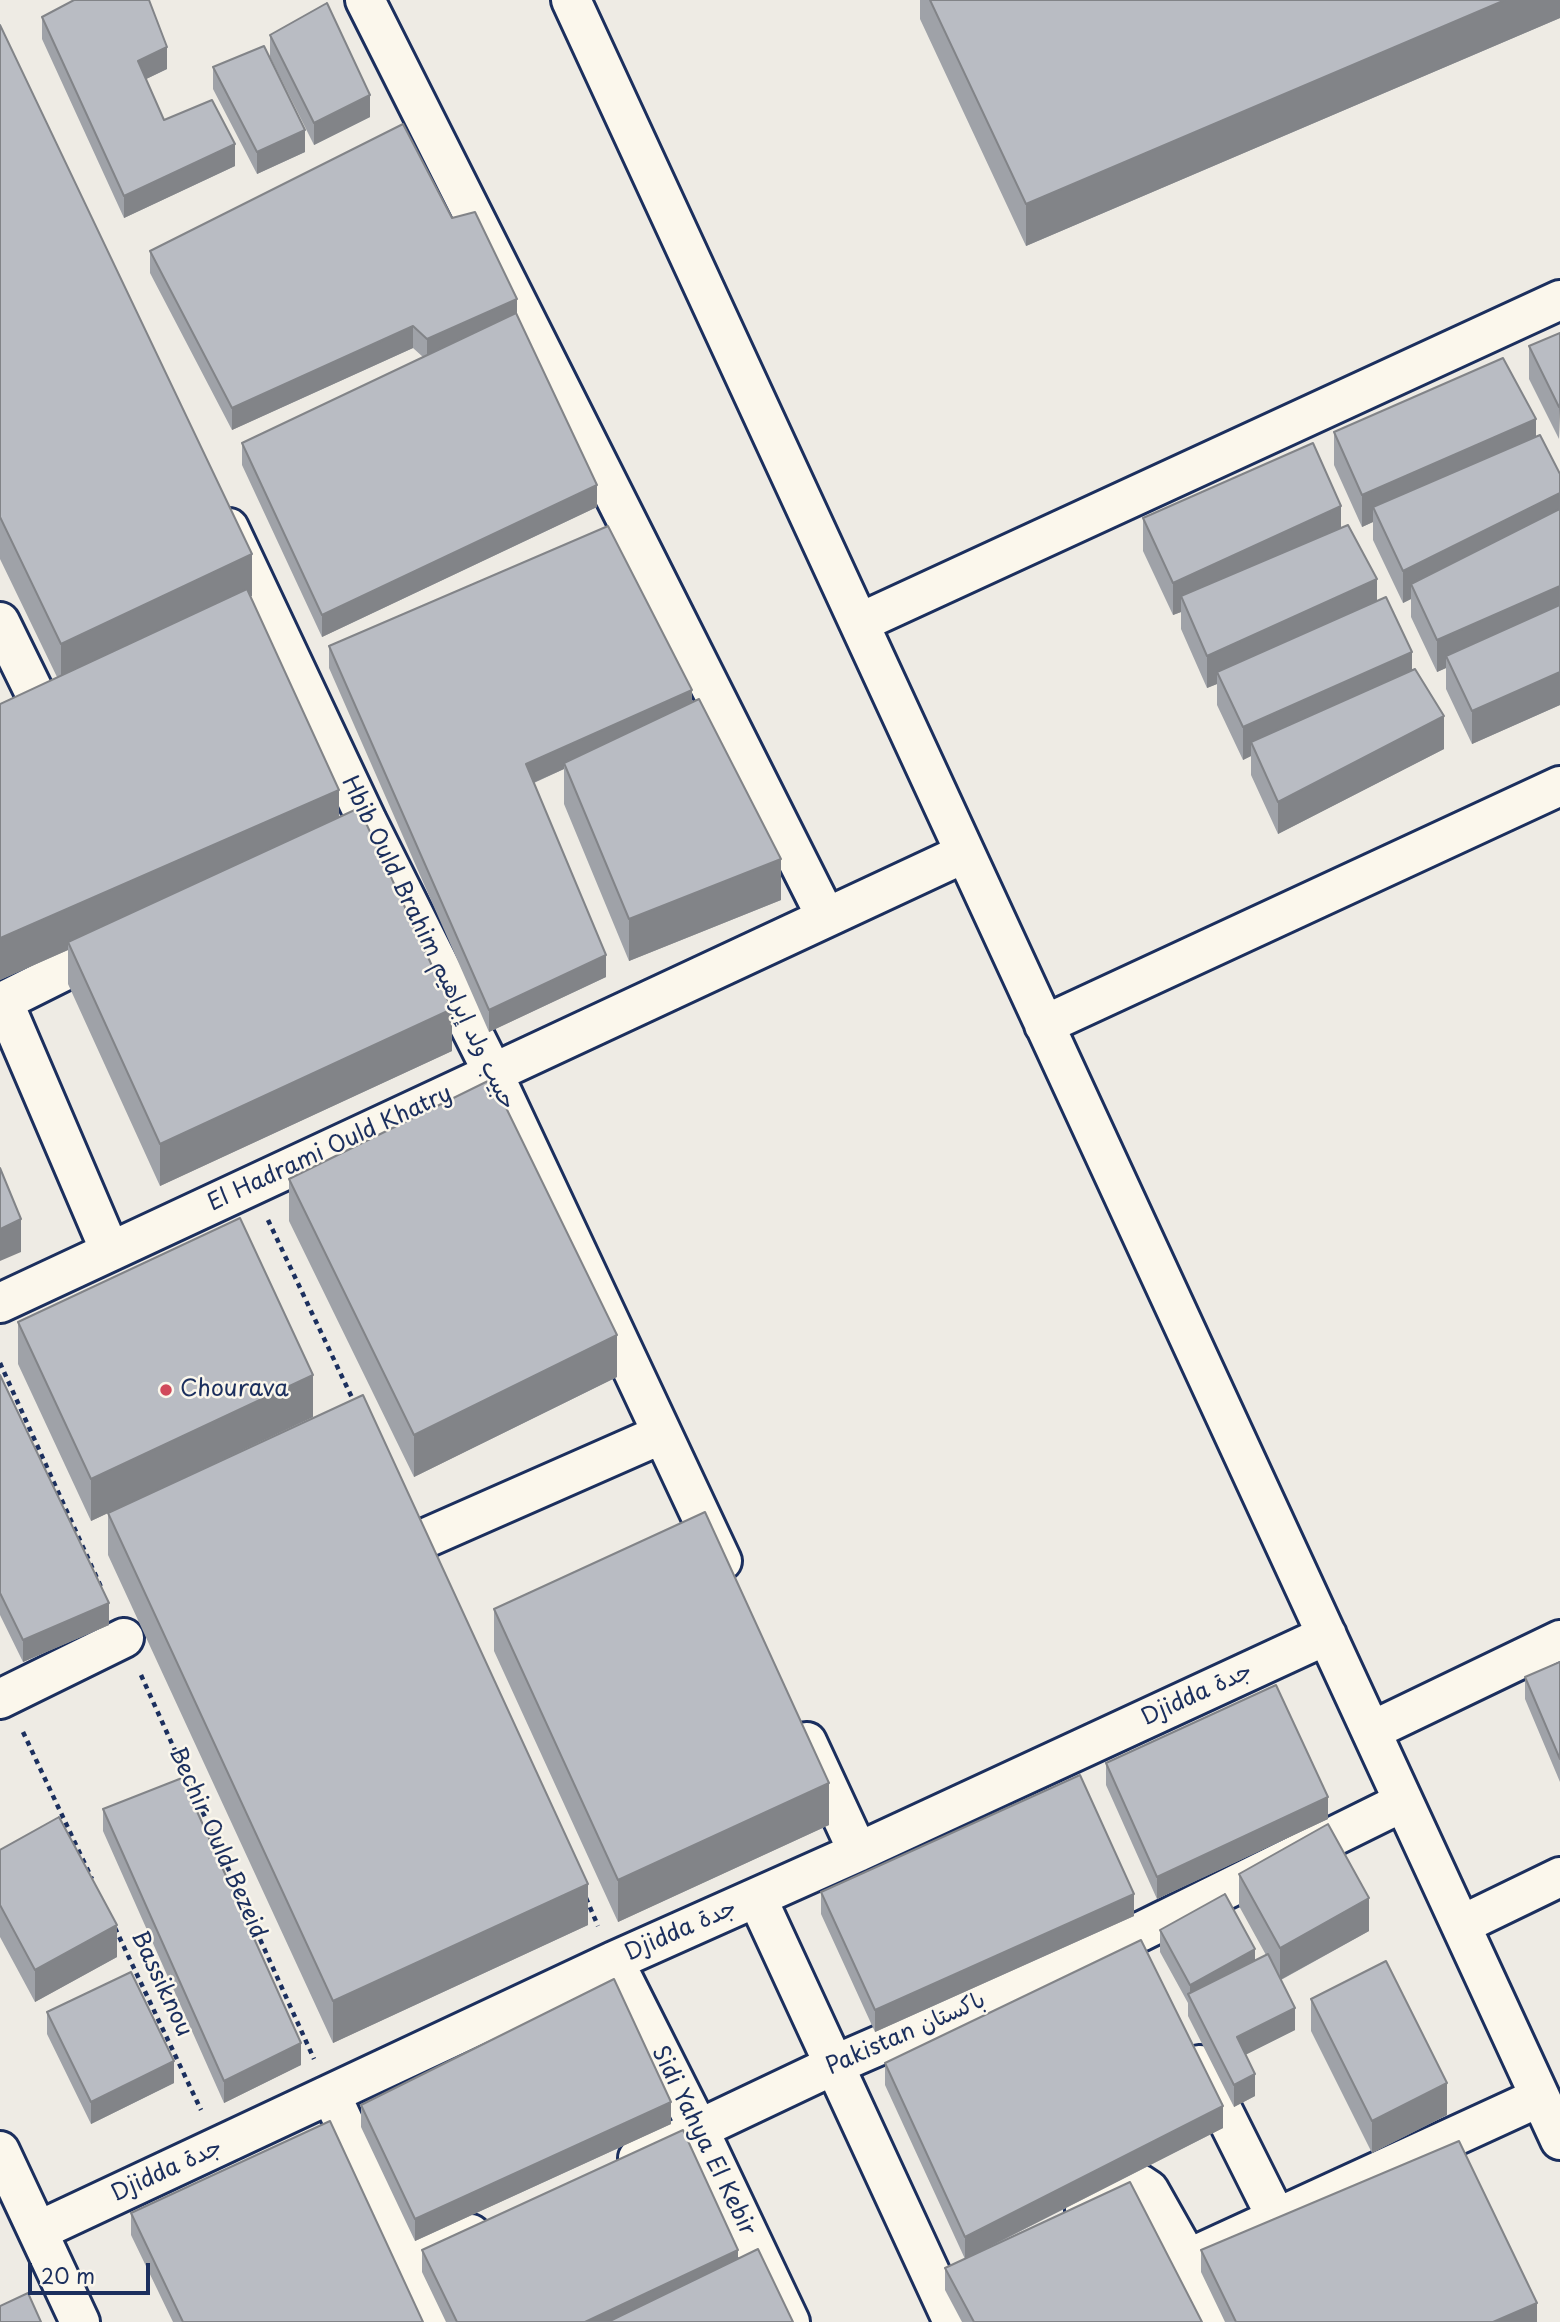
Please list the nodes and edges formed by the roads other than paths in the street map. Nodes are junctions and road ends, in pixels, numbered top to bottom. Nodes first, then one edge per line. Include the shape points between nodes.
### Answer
1 (365, 0) edge
2 (571, 0) edge
3 (1560, 300) edge
4 (214, 496) edge
5 (0, 622) edge
6 (859, 623) junction
7 (81, 695) edge
8 (1560, 786) edge
9 (367, 821) junction
10 (331, 839) edge
11 (965, 853) junction
12 (826, 917) junction
13 (148, 929) edge
14 (1, 1002) edge
15 (1044, 1025) junction
16 (493, 1073) junction
17 (110, 1251) junction
18 (0, 1303) edge
19 (662, 1434) junction
20 (419, 1541) edge
21 (739, 1598) edge
22 (1327, 1635) junction
23 (124, 1638) road end
24 (1560, 1640) edge
25 (3, 1698) edge
26 (793, 1712) edge
27 (1371, 1731) junction
28 (1071, 1753) junction
29 (1086, 1791) edge
30 (1403, 1802) junction
31 (858, 1852) junction
32 (1560, 1877) edge
33 (1127, 1893) edge
34 (757, 1898) junction
35 (1461, 1925) junction
36 (1147, 1947) junction
37 (614, 1961) junction
38 (1187, 2040) edge
39 (834, 2065) junction
40 (331, 2095) junction
41 (1540, 2097) junction
42 (699, 2130) junction
43 (1560, 2140) edge
44 (0, 2151) edge
45 (610, 2171) edge
46 (1276, 2217) junction
47 (496, 2222) edge
48 (1056, 2224) edge
49 (38, 2231) junction
50 (1188, 2259) junction
51 (407, 2263) junction
52 (972, 2267) edge
53 (765, 2270) junction
54 (936, 2285) junction
55 (730, 2286) edge
56 (80, 2322) edge
57 (436, 2322) edge
58 (790, 2322) edge
59 (953, 2322) edge
60 (1219, 2322) edge

1 - 12 street
2 - 6 street
3 - 6 street
4 - 9 street, Hbib Ould Brahim حبيب ولد إبراهيم via 254,614
5 - 7 street via 27,720
6 - 11 street
8 - 15 street
9 - 10 street
9 - 16 street, Hbib Ould Brahim حبيب ولد إبراهيم
11 - 12 street, El Hadrami Ould Khatry
11 - 15 street
12 - 16 street, El Hadrami Ould Khatry
13 - 14 street
14 - 17 street
15 - 22 street
16 - 17 street, El Hadrami Ould Khatry
16 - 19 street, Hbib Ould Brahim حبيب ولد إبراهيم
17 - 18 street, El Hadrami Ould Khatry
19 - 20 street
19 - 21 street, Hbib Ould Brahim حبيب ولد إبراهيم
22 - 27 street
22 - 28 street, Djidda جدة
23 - 25 street
24 - 27 street
26 - 31 street
27 - 30 street
28 - 29 street
28 - 31 street, Djidda جدة
30 - 35 street
30 - 36 street, Pakistan باكستان
31 - 34 street, Djidda جدة
32 - 35 street
33 - 36 street
34 - 37 street, Djidda جدة
34 - 39 street
35 - 41 street
36 - 39 street, Pakistan باكستان
37 - 40 street, Djidda جدة
37 - 42 street, Sidi Yahya El Kebir
38 - 46 street
39 - 42 street, Pakistan باكستان
39 - 54 street
40 - 49 street, Djidda جدة
40 - 51 street
41 - 43 street
41 - 46 street
42 - 45 street, Pakistan باكستان
42 - 53 street, Sidi Yahya El Kebir
44 - 49 street
46 - 50 street
47 - 51 street
48 - 50 street via 1129,2185 1140,2184 1149,2190
49 - 56 street
50 - 60 street
51 - 57 street
52 - 54 street
53 - 55 street
53 - 58 street, Sidi Yahya El Kebir
54 - 59 street

